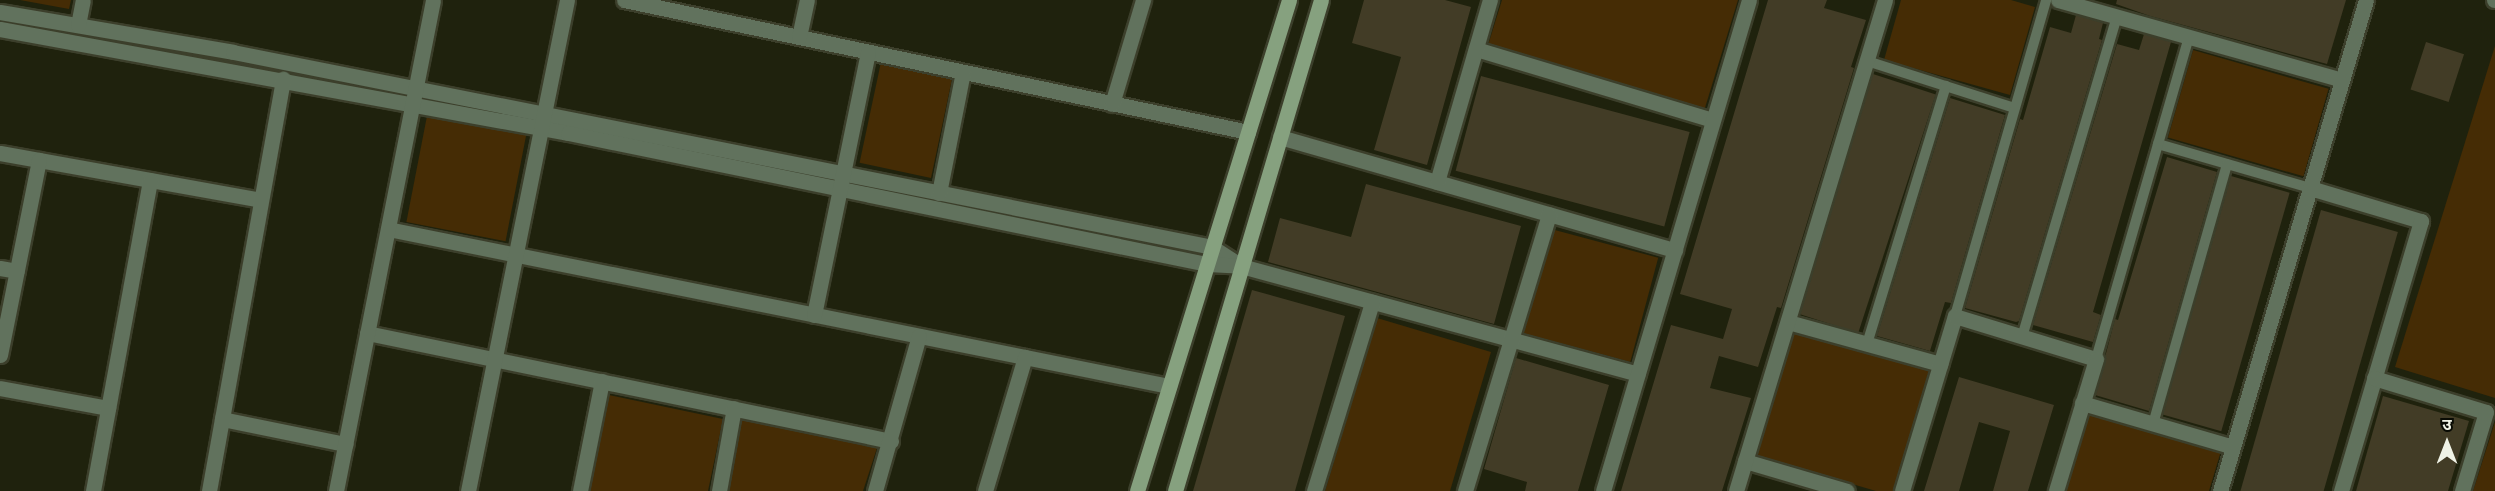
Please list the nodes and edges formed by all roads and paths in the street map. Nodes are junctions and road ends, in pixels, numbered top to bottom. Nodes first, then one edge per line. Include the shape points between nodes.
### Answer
1 (83, 0) edge
2 (433, 0) edge
3 (567, 0) edge
4 (624, 0) edge
5 (807, 0) edge
6 (1143, 0) edge
7 (1288, 0) edge
8 (1320, 0) edge
9 (1490, 0) edge
10 (1749, 0) edge
11 (1885, 0) edge
12 (2046, 0) edge
13 (2058, 0) edge
14 (2366, 0) edge
15 (675, 5) edge
16 (0, 12) edge
17 (2117, 17) junction
18 (78, 25) junction
19 (0, 30) edge
20 (799, 37) junction
21 (2189, 37) junction
22 (1476, 49) junction
23 (868, 52) junction
24 (1867, 61) junction
25 (963, 72) junction
26 (283, 79) junction
27 (2342, 80) junction
28 (1946, 86) junction
29 (414, 96) junction
30 (1112, 104) junction
31 (2014, 108) junction
32 (1713, 120) junction
33 (544, 121) junction
34 (1248, 132) junction
35 (1280, 137) junction
36 (2158, 144) junction
37 (0, 153) edge
38 (39, 160) junction
39 (2227, 164) junction
40 (150, 180) junction
41 (843, 181) junction
42 (1437, 182) junction
43 (2310, 188) junction
44 (939, 192) junction
45 (261, 200) junction
46 (1549, 214) junction
47 (388, 229) junction
48 (1212, 247) junction
49 (1675, 250) junction
50 (516, 255) junction
51 (1207, 264) junction
52 (1242, 267) junction
53 (0, 268) edge
54 (17, 271) junction
55 (1372, 302) junction
56 (814, 315) junction
57 (1954, 316) junction
58 (1788, 321) junction
59 (368, 333) junction
60 (919, 336) junction
61 (2022, 337) junction
62 (1511, 340) junction
63 (1868, 344) junction
64 (0, 355) edge
65 (1025, 357) junction
66 (495, 359) junction
67 (2096, 359) junction
68 (1940, 364) junction
69 (1638, 374) junction
70 (2374, 378) junction
71 (602, 381) junction
72 (1170, 386) junction
73 (0, 388) edge
74 (2082, 403) junction
75 (108, 408) junction
76 (734, 408) junction
77 (222, 419) junction
78 (2153, 424) junction
79 (891, 441) junction
80 (345, 444) junction
81 (2233, 447) junction
82 (1745, 461) junction
83 (1827, 488) edge
84 (93, 491) edge
85 (209, 491) edge
86 (336, 491) edge
87 (468, 491) edge
88 (580, 491) edge
89 (719, 491) edge
90 (875, 491) edge
91 (985, 491) edge
92 (1137, 491) edge
93 (1175, 491) edge
94 (1314, 491) edge
95 (1465, 491) edge
96 (1603, 491) edge
97 (1736, 491) edge
98 (1847, 491) edge
99 (1902, 491) edge
100 (2056, 491) edge
101 (2220, 491) edge
102 (2341, 491) edge
103 (2462, 491) edge

1 - 18 street
2 - 29 street
3 - 33 street
4 - 15 street
5 - 20 street
6 - 30 street
7 - 34 street
8 - 35 street
9 - 22 street
10 - 32 street
11 - 24 street
12 - 31 lane
13 - 17 street
14 - 27 street
15 - 20 street
16 - 18 street
17 - 21 street
17 - 61 lane
18 - 29 street via 233,52
19 - 26 street
20 - 23 street
21 - 27 street
21 - 36 lane
22 - 32 street
22 - 42 street
23 - 25 street
23 - 41 street
24 - 28 lane
24 - 58 street
25 - 30 street
25 - 44 street
26 - 29 street
26 - 45 street
27 - 43 street
28 - 31 lane
28 - 63 lane
29 - 33 street
29 - 47 street
30 - 34 street
31 - 57 lane
32 - 49 street
33 - 41 street
33 - 50 street
34 - 48 street
35 - 42 street
35 - 52 street
36 - 39 lane
36 - 67 lane
37 - 38 street
38 - 40 street
38 - 54 street
39 - 43 lane
39 - 78 lane
40 - 45 street
40 - 75 street
41 - 44 street
41 - 51 street
41 - 56 street
42 - 46 street
43 - 70 street via 2421,221
43 - 81 street
44 - 48 street
45 - 77 street
46 - 49 street
46 - 62 street
47 - 50 street
47 - 59 street
48 - 51 street
48 - 52 street
49 - 69 street
50 - 56 street
50 - 66 street
51 - 52 street
51 - 72 street
52 - 55 street
52 - 93 street
53 - 54 street
54 - 64 street
55 - 62 street
55 - 94 street
56 - 60 street
57 - 61 street
57 - 68 street
58 - 63 street
58 - 82 street
59 - 66 street
59 - 80 street
60 - 65 street
60 - 79 street
61 - 67 street
62 - 69 street
62 - 95 street
63 - 68 street
65 - 72 street
65 - 91 street
66 - 71 street
66 - 87 street
67 - 74 street
68 - 99 street
69 - 96 street
70 - 102 street
70 - 103 street via 2486,412
71 - 76 street
71 - 88 street
72 - 92 street
73 - 75 street
74 - 78 street
74 - 100 street
75 - 84 street
76 - 79 street
76 - 89 street
77 - 80 street
77 - 85 street
78 - 81 street
79 - 90 street
80 - 86 street
81 - 101 street
82 - 83 street
82 - 97 street
83 - 98 street

